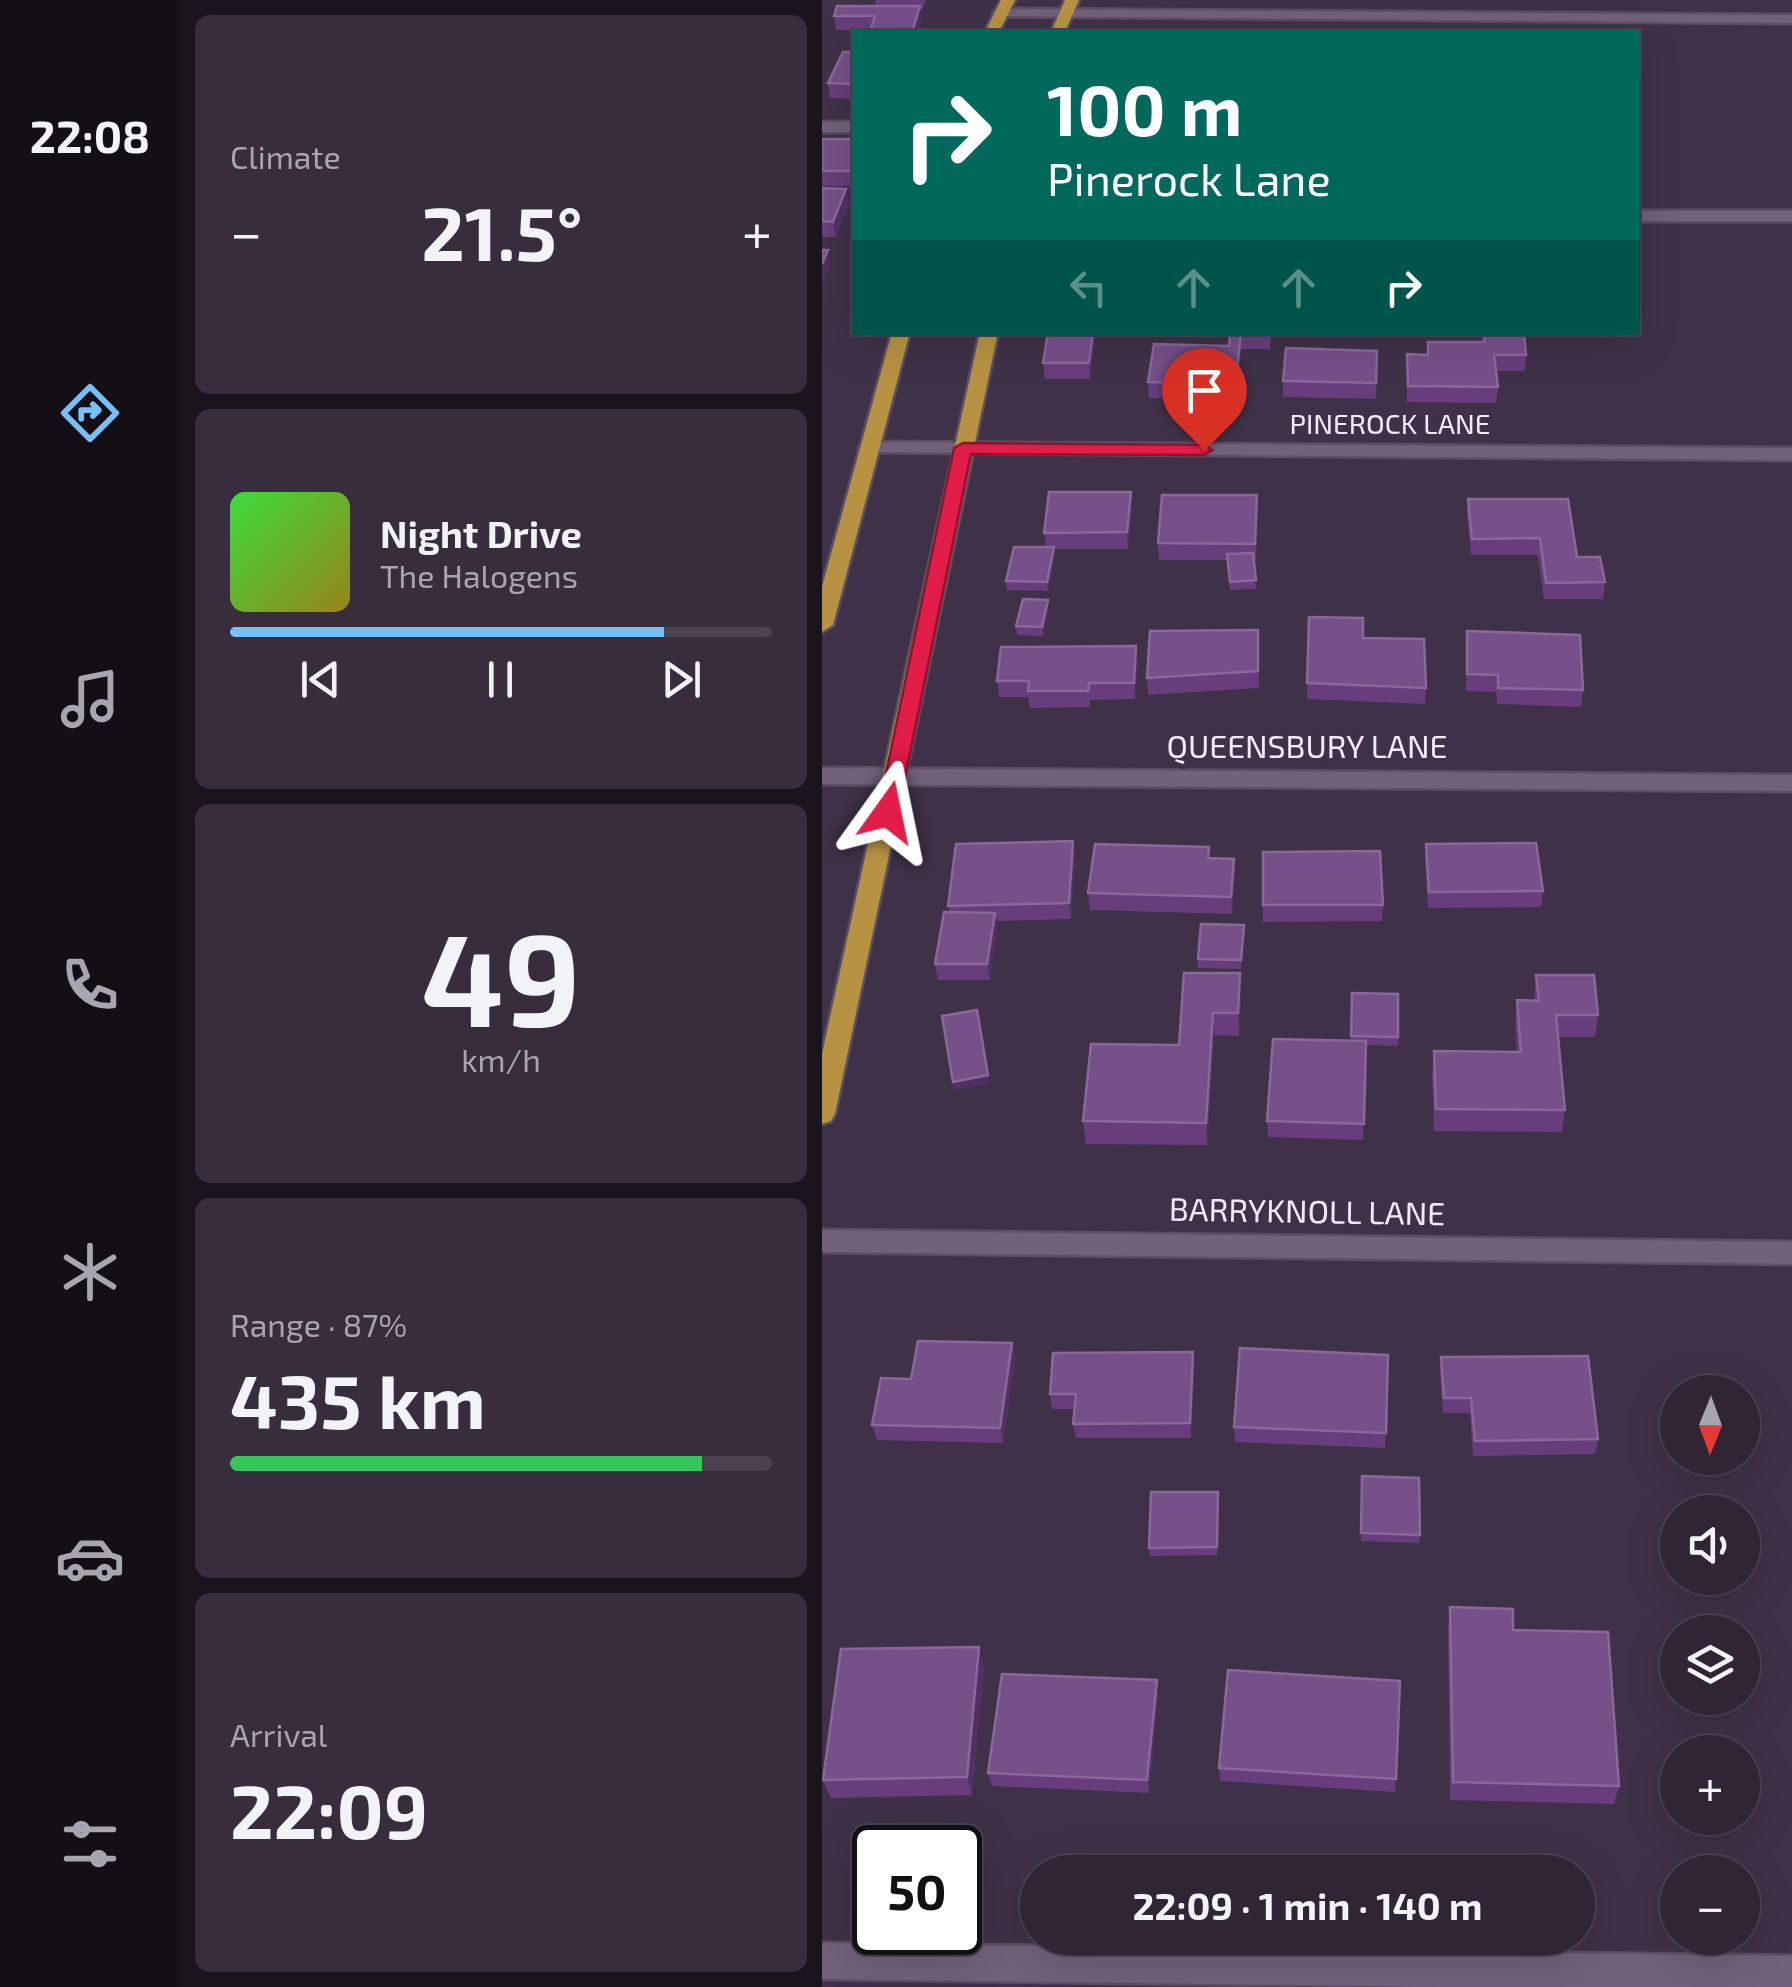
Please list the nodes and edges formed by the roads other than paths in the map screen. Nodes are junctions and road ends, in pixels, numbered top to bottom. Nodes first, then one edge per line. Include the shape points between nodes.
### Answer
1 (1072, 0) edge
2 (1004, 6) edge
3 (1063, 14) junction
4 (1792, 18) edge
5 (993, 30) edge
6 (1059, 30) edge
7 (822, 127) edge
8 (852, 127) edge
9 (1640, 216) edge
10 (1792, 216) edge
11 (900, 335) edge
12 (988, 335) edge
13 (869, 448) junction
14 (963, 448) junction
15 (1792, 454) edge
16 (822, 625) edge
17 (822, 776) edge
18 (896, 777) junction
19 (1792, 783) edge
20 (832, 1020) edge
21 (822, 1114) edge
22 (822, 1242) edge
23 (1792, 1253) edge
24 (822, 1961) edge
25 (1792, 1974) edge

1 - 3 main road
2 - 3 street
2 - 5 main road
3 - 4 street
3 - 6 main road
7 - 8 street
9 - 10 street
11 - 13 main road
12 - 14 main road
13 - 14 street, PINEROCK LANE
13 - 16 main road
14 - 15 street, PINEROCK LANE
14 - 18 main road
17 - 18 street, QUEENSBURY LANE
18 - 19 street, QUEENSBURY LANE
18 - 20 main road
20 - 21 main road
22 - 23 street, BARRYKNOLL LANE
24 - 25 street

